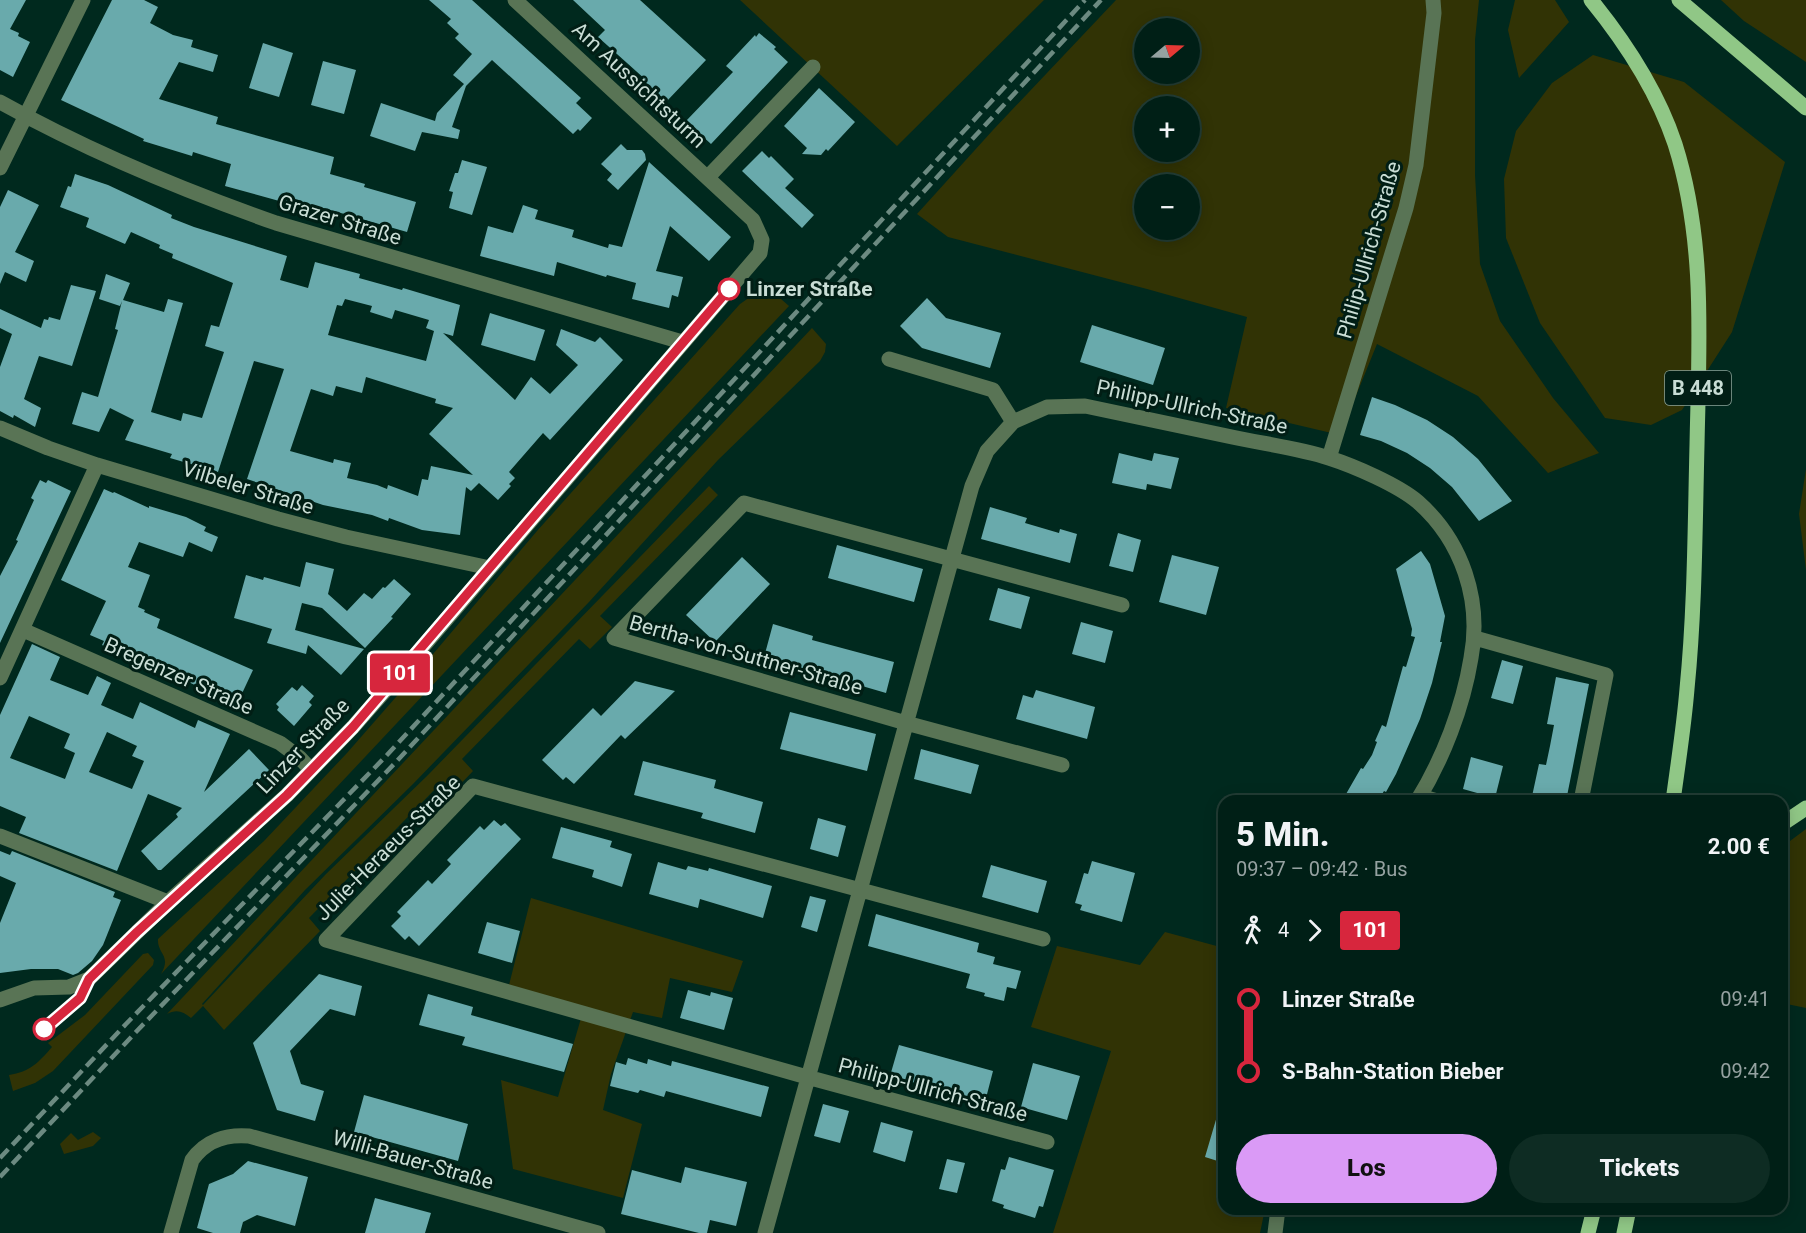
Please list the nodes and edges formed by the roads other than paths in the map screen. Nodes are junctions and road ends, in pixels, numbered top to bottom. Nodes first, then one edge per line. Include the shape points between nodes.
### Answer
1 (83, 0) edge
2 (515, 0) edge
3 (1591, 0) edge
4 (1679, 0) edge
5 (1436, 4) edge
6 (813, 67) dead end
7 (0, 102) edge
8 (1806, 108) edge
9 (25, 116) junction
10 (0, 168) edge
11 (708, 177) junction
12 (760, 253) joint
13 (682, 342) junction
14 (890, 359) dead end
15 (1013, 422) junction
16 (0, 428) edge
17 (1329, 458) junction
18 (97, 465) junction
19 (951, 559) junction
20 (490, 568) junction
21 (1122, 605) dead end
22 (23, 630) junction
23 (1475, 638) junction
24 (0, 678) edge
25 (906, 723) junction
26 (1062, 765) dead end
27 (311, 770) junction
28 (1420, 795) edge
29 (1582, 795) edge
30 (1674, 795) edge
31 (1806, 808) edge
32 (1788, 820) edge
33 (0, 836) edge
34 (859, 890) junction
35 (168, 902) junction
36 (1042, 939) dead end
37 (0, 1000) edge
38 (807, 1077) junction
39 (1047, 1142) dead end
40 (1277, 1215) edge
41 (1592, 1215) edge
42 (1628, 1215) edge
43 (171, 1233) edge
44 (598, 1233) edge
45 (765, 1233) edge
46 (1275, 1233) edge
47 (1588, 1233) edge
48 (1624, 1233) edge

1 - 9 street
2 - 11 street, Am Aussichtsturm
3 - 30 main road, B 448 via 1631,54 1663,115 1684,176 1698,258 1691,634
4 - 8 main road
5 - 17 street, Philip-Ullrich-Straße via 1416,165 1406,208
6 - 11 street, Am Aussichtsturm
7 - 9 street, Grazer Straße
9 - 10 street
9 - 13 street, Grazer Straße via 151,175 266,220
11 - 12 street, Am Aussichtsturm via 753,220 762,240
12 - 13 street, Linzer Straße
13 - 20 street, Linzer Straße
14 - 15 street via 993,390
15 - 17 street, Philipp-Ullrich-Straße via 1047,407 1085,406
15 - 19 street, Philipp-Ullrich-Straße via 987,451 972,486
16 - 18 street, Vilbeler Straße
17 - 23 street, Philipp-Ullrich-Straße via 1386,482 1417,501 1439,523 1468,580
18 - 20 street, Vilbeler Straße via 313,529
18 - 22 street
19 - 21 street
19 - 25 street, Philipp-Ullrich-Straße
19 - 25 street, Bertha-von-Suttner-Straße via 744,503 614,638
20 - 27 street, Linzer Straße
22 - 24 street
22 - 27 street, Bregenzer Straße via 280,743
23 - 28 street, Philipp-Ullrich-Straße via 1461,701
23 - 29 street via 1606,675
25 - 26 street
25 - 34 street, Philipp-Ullrich-Straße
27 - 35 street, Linzer Straße
31 - 32 main road
33 - 35 street
34 - 36 street
34 - 38 street, Philipp-Ullrich-Straße
34 - 38 street, Julie-Heraeus-Straße via 473,786 326,940
35 - 37 street, Linzer Straße via 89,979 69,987 34,988
38 - 39 street, Philipp-Ullrich-Straße
38 - 45 street, Philipp-Ullrich-Straße
40 - 46 street
41 - 47 main road
42 - 48 main road
43 - 44 street, Willi-Bauer-Straße via 198,1151 217,1140 238,1135

